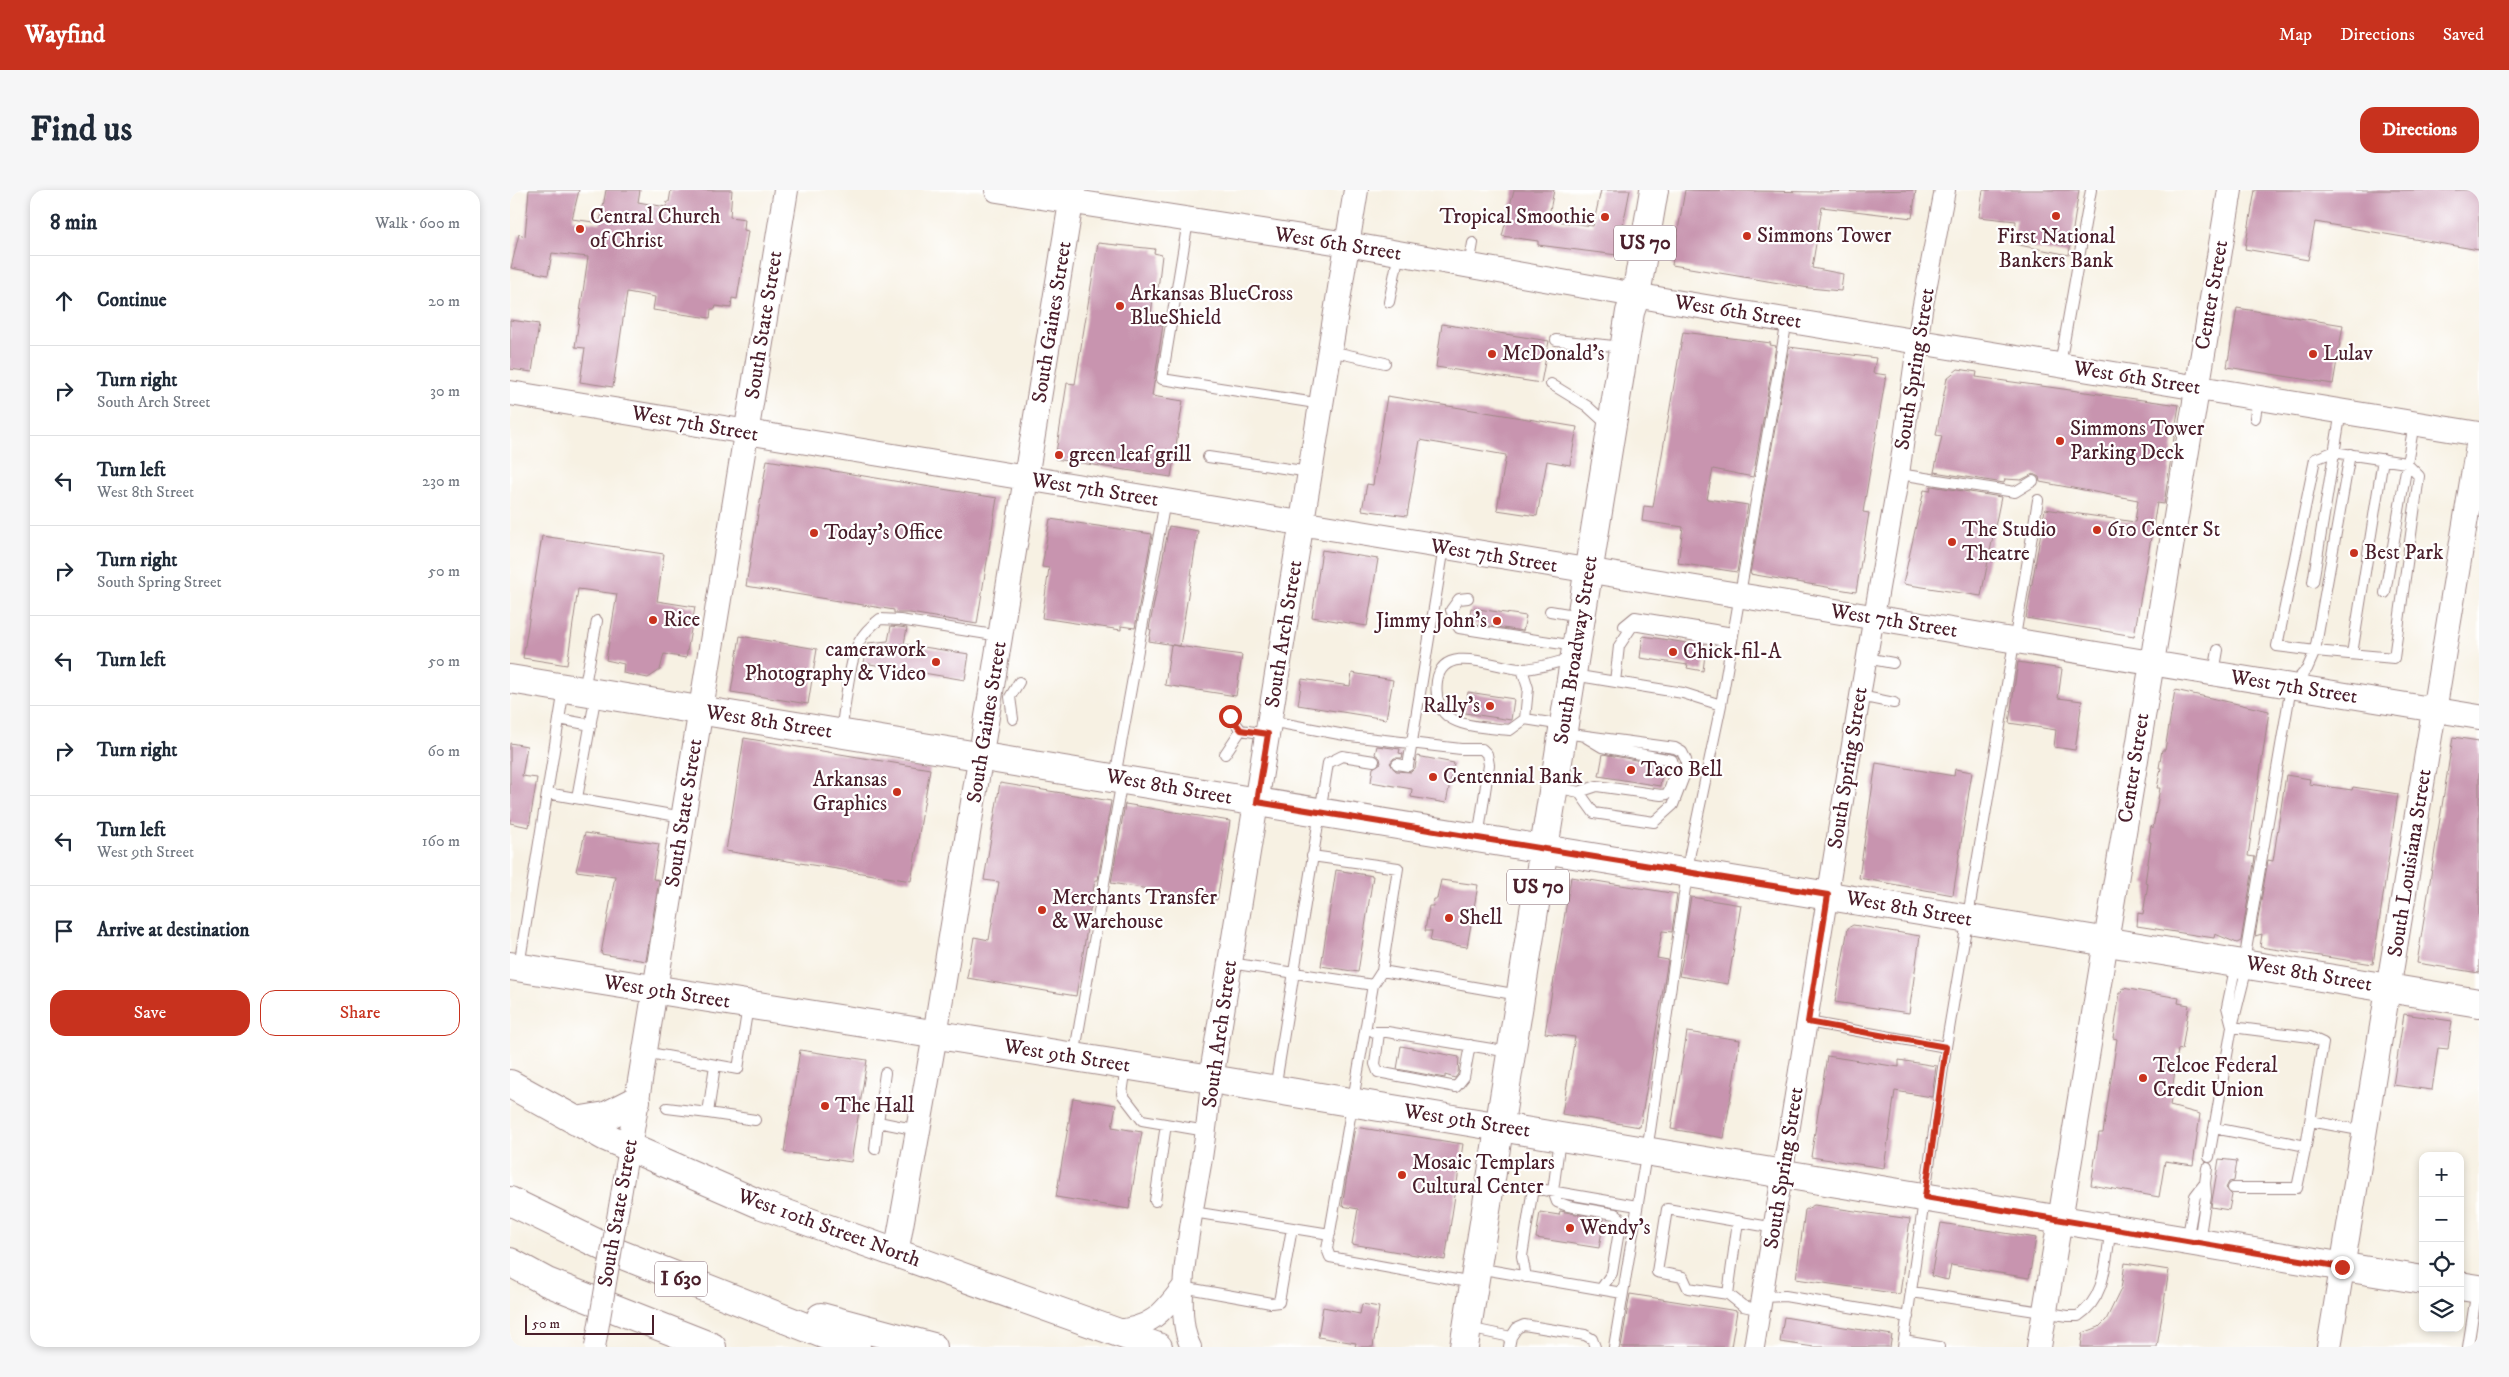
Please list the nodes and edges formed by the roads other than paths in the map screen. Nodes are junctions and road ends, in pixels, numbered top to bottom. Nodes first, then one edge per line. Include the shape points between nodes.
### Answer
1 (786, 190) edge
2 (996, 190) edge
3 (1356, 190) edge
4 (1654, 190) edge
5 (1945, 190) edge
6 (2091, 190) edge
7 (2230, 190) edge
8 (1073, 196) edge
9 (1188, 222) junction
10 (1347, 244) junction
11 (1399, 253) junction
12 (1636, 295) junction
13 (1389, 302) dead end
14 (1787, 320) junction
15 (1556, 340) dead end
16 (1919, 342) junction
17 (1624, 348) junction
18 (1330, 351) junction
19 (1385, 362) dead end
20 (2060, 365) junction
21 (1551, 384) dead end
22 (2196, 387) junction
23 (510, 393) edge
24 (1322, 404) junction
25 (2340, 411) junction
26 (2414, 423) junction
27 (1612, 428) junction
28 (746, 433) junction
29 (2479, 434) edge
30 (2479, 439) edge
31 (2333, 452) junction
32 (2350, 454) junction
33 (1208, 457) dead end
34 (2383, 459) junction
35 (2406, 463) junction
36 (1311, 472) junction
37 (1899, 474) junction
38 (1947, 474) dead end
39 (1933, 478) junction
40 (1026, 479) junction
41 (2033, 481) dead end
42 (2038, 500) dead end
43 (1165, 501) junction
44 (1302, 524) junction
45 (1444, 547) junction
46 (1589, 571) junction
47 (2314, 582) dead end
48 (2385, 593) dead end
49 (1739, 595) junction
50 (1468, 598) dead end
51 (1435, 601) junction
52 (1453, 604) junction
53 (1550, 611) dead end
54 (1581, 616) junction
55 (1873, 618) junction
56 (597, 621) dead end
57 (1001, 636) junction
58 (1732, 638) junction
59 (2013, 641) junction
60 (2218, 650) dead end
61 (2315, 651) junction
62 (2352, 654) junction
63 (1866, 658) junction
64 (1574, 659) junction
65 (1425, 661) junction
66 (1893, 663) dead end
67 (2151, 663) junction
68 (1444, 665) junction
69 (1522, 669) junction
70 (2214, 674) junction
71 (510, 679) edge
72 (1019, 682) dead end
73 (1615, 682) junction
74 (2291, 687) junction
75 (581, 691) junction
76 (1001, 695) junction
77 (1860, 696) junction
78 (1894, 704) dead end
79 (1721, 705) junction
80 (2435, 710) junction
81 (701, 711) junction
82 (1230, 716) dead end
83 (2479, 717) edge
84 (559, 718) junction
85 (1525, 718) junction
86 (1013, 719) dead end
87 (590, 725) junction
88 (1269, 728) junction
89 (1241, 730) junction
90 (1571, 732) junction
91 (841, 733) junction
92 (1412, 744) junction
93 (1225, 754) dead end
94 (981, 756) junction
95 (1374, 761) dead end
96 (1397, 764) dead end
97 (1118, 779) junction
98 (1566, 789) junction
99 (547, 793) junction
100 (577, 798) junction
101 (1257, 802) junction
102 (1319, 812) junction
103 (683, 817) junction
104 (1478, 838) junction
105 (1544, 848) junction
106 (1312, 856) junction
107 (1688, 872) junction
108 (1828, 895) junction
109 (1967, 919) junction
110 (2106, 942) junction
111 (1230, 963) junction
112 (2243, 963) junction
113 (514, 966) edge
114 (1382, 971) junction
115 (1293, 972) junction
116 (1373, 985) junction
117 (2389, 988) junction
118 (655, 990) junction
119 (1520, 995) junction
120 (2479, 1003) edge
121 (748, 1005) junction
122 (1808, 1022) junction
123 (2232, 1027) junction
124 (1365, 1031) junction
125 (1379, 1033) junction
126 (935, 1036) junction
127 (1470, 1045) junction
128 (1946, 1047) junction
129 (644, 1052) junction
130 (1511, 1052) junction
131 (1074, 1057) junction
132 (715, 1065) junction
133 (1126, 1065) junction
134 (885, 1072) dead end
135 (1211, 1078) junction
136 (510, 1084) edge
137 (1275, 1089) junction
138 (636, 1101) junction
139 (1353, 1103) junction
140 (668, 1108) dead end
141 (708, 1113) junction
142 (755, 1120) dead end
143 (576, 1121) junction
144 (2310, 1121) junction
145 (878, 1122) junction
146 (1166, 1124) junction
147 (1499, 1127) junction
148 (2214, 1128) junction
149 (918, 1130) junction
150 (1206, 1131) junction
151 (2365, 1131) junction
152 (1561, 1137) junction
153 (2306, 1146) junction
154 (629, 1148) junction
155 (876, 1149) dead end
156 (1646, 1151) junction
157 (1783, 1174) junction
158 (2233, 1188) dead end
159 (1553, 1191) junction
160 (1925, 1197) junction
161 (510, 1201) edge
162 (1155, 1201) dead end
163 (1637, 1206) junction
164 (1193, 1212) junction
165 (2060, 1220) junction
166 (1738, 1221) junction
167 (1292, 1228) junction
168 (1775, 1228) junction
169 (2111, 1228) junction
170 (1330, 1234) junction
171 (2193, 1242) junction
172 (896, 1254) junction
173 (510, 1262) edge
174 (2342, 1267) junction
175 (1475, 1276) junction
176 (1526, 1277) junction
177 (2419, 1279) edge
178 (692, 1284) junction
179 (1182, 1287) junction
180 (2472, 1288) edge
181 (1601, 1290) junction
182 (1912, 1292) junction
183 (1622, 1293) junction
184 (1728, 1294) junction
185 (1762, 1304) junction
186 (2045, 1312) junction
187 (1908, 1317) junction
188 (1108, 1330) junction
189 (677, 1334) junction
190 (1465, 1337) edge
191 (1510, 1342) edge
192 (1903, 1344) edge
193 (595, 1347) edge
194 (701, 1347) edge
195 (712, 1347) edge
196 (856, 1347) edge
197 (933, 1347) edge
198 (1158, 1347) edge
199 (1191, 1347) edge
200 (1595, 1347) edge
201 (1614, 1347) edge
202 (1754, 1347) edge
203 (1939, 1347) edge
204 (2040, 1347) edge
205 (2329, 1347) edge
206 (2468, 1347) edge

1 - 28 street, South State Street
2 - 8 street, West 6th Street
3 - 10 street, South Arch Street
4 - 12 main road, South Broadway Street / US 70
5 - 16 street, South Spring Street
6 - 20 lane
7 - 22 street, Center Street
8 - 9 street, West 6th Street
8 - 40 street, South Gaines Street
9 - 10 street, West 6th Street
9 - 24 lane via 1162,379
10 - 11 street, West 6th Street
10 - 18 street, South Arch Street
11 - 12 street, West 6th Street via 1471,254
11 - 13 lane
12 - 14 street, West 6th Street
12 - 17 main road, South Broadway Street / US 70
14 - 16 street, West 6th Street
14 - 49 lane
15 - 17 lane
16 - 20 street, West 6th Street
16 - 37 street, South Spring Street
17 - 27 main road, South Broadway Street / US 70
18 - 19 lane
18 - 24 street, South Arch Street
20 - 22 street, West 6th Street
21 - 27 lane via 1587,406
22 - 25 street, West 6th Street via 2257,408
22 - 67 street, Center Street
23 - 28 street, West 7th Street
24 - 36 street, South Arch Street
25 - 26 street, West 6th Street
25 - 31 lane
26 - 29 street, West 6th Street
26 - 35 lane
27 - 46 main road, South Broadway Street / US 70
28 - 40 street, West 7th Street
28 - 81 street, South State Street
30 - 80 street, South Louisiana Street
31 - 32 lane
31 - 47 lane
31 - 61 lane via 2315,460 2277,646
32 - 34 lane
32 - 61 lane
33 - 36 lane
34 - 35 lane
34 - 62 lane
35 - 48 lane
35 - 62 lane via 2419,476 2394,658
36 - 44 street, South Arch Street
37 - 39 lane
37 - 55 street, South Spring Street
38 - 39 lane
39 - 41 lane via 2015,492
40 - 43 street, West 7th Street
40 - 57 street, South Gaines Street
42 - 59 lane
43 - 44 street, West 7th Street
43 - 97 lane via 1117,766
44 - 45 street, West 7th Street
44 - 88 street, South Arch Street
45 - 46 street, West 7th Street
45 - 51 lane
46 - 49 street, West 7th Street
46 - 54 main road, South Broadway Street / US 70
49 - 55 street, West 7th Street
49 - 58 lane
50 - 52 lane
51 - 52 lane
51 - 65 lane
52 - 64 lane via 1451,610 1459,628
53 - 54 lane
54 - 64 main road, South Broadway Street / US 70
55 - 59 street, West 7th Street
55 - 63 street, South Spring Street
56 - 75 lane
57 - 76 street, South Gaines Street
57 - 91 lane via 880,618 858,643
58 - 73 lane via 1635,616 1621,630
58 - 79 lane
59 - 67 street, West 7th Street
59 - 109 lane via 2003,682
60 - 70 lane
61 - 62 lane
61 - 74 lane via 2307,669
63 - 66 lane
63 - 77 street, South Spring Street
64 - 69 lane
64 - 73 lane
64 - 90 main road, South Broadway Street / US 70
65 - 68 lane
65 - 92 lane
67 - 70 street, West 7th Street
67 - 110 street, Center Street
68 - 69 lane via 1459,660
68 - 85 lane via 1438,674 1437,697 1439,707 1453,720 1510,730
69 - 85 lane via 1528,688
70 - 74 street, West 7th Street
71 - 75 main road, West 8th Street
72 - 76 lane
73 - 79 lane via 1683,694
74 - 80 street, West 7th Street
74 - 112 lane
75 - 81 main road, West 8th Street
75 - 84 lane
75 - 87 lane
76 - 86 lane
76 - 94 street, South Gaines Street
77 - 78 lane
77 - 108 street, South Spring Street
79 - 107 lane
80 - 83 street, West 7th Street
80 - 117 street, South Louisiana Street
81 - 91 main road, West 8th Street
81 - 103 street, South State Street
82 - 89 lane
84 - 87 lane
84 - 99 lane
85 - 90 lane
87 - 100 lane
88 - 89 lane
88 - 92 lane
88 - 101 street, South Arch Street
89 - 93 lane
90 - 98 main road, South Broadway Street / US 70
90 - 98 lane via 1602,747 1672,760 1674,764 1667,794 1597,786
90 - 98 lane via 1675,748 1686,760 1686,771 1673,805 1654,822 1594,813
91 - 94 main road, West 8th Street
92 - 96 lane via 1408,766
92 - 104 lane via 1482,749 1487,754 1489,765
94 - 97 main road, West 8th Street
94 - 126 street, South Gaines Street
95 - 102 lane via 1342,756 1328,763
97 - 101 main road, West 8th Street
97 - 131 lane via 1120,791
98 - 105 main road, South Broadway Street / US 70
99 - 100 lane
99 - 113 lane
100 - 103 lane
101 - 102 main road, West 8th Street
101 - 111 street, South Arch Street
102 - 104 main road, West 8th Street
102 - 106 lane
103 - 118 street, South State Street
104 - 105 main road, West 8th Street
105 - 107 main road, West 8th Street
105 - 119 main road, South Broadway Street / US 70
106 - 114 lane via 1398,868
106 - 115 lane
107 - 108 main road, West 8th Street
107 - 156 lane
108 - 109 main road, West 8th Street
108 - 122 street, South Spring Street
109 - 110 main road, West 8th Street
109 - 128 lane
110 - 112 main road, West 8th Street
110 - 165 street, Center Street
111 - 115 lane
111 - 135 street, South Arch Street
112 - 117 main road, West 8th Street
112 - 123 lane
113 - 118 main road, West 9th Street
114 - 116 lane
114 - 119 lane
115 - 116 lane
115 - 137 lane
116 - 124 lane
117 - 120 main road, West 8th Street
117 - 151 street, South Louisiana Street
118 - 121 main road, West 9th Street
118 - 129 street, South State Street
119 - 130 main road, South Broadway Street / US 70
121 - 126 main road, West 9th Street
121 - 132 lane via 738,1068
122 - 128 lane
122 - 157 street, South Spring Street
123 - 144 lane via 2310,1038 2323,1043
123 - 148 lane
124 - 125 lane
124 - 139 lane
125 - 127 lane
125 - 127 lane via 1375,1064 1378,1072 1456,1087 1464,1077
126 - 131 main road, West 9th Street
126 - 149 street, South Gaines Street
127 - 130 lane
128 - 160 lane
129 - 132 lane
129 - 138 street, South State Street
130 - 147 main road, South Broadway Street / US 70
131 - 133 main road, West 9th Street
132 - 141 lane
133 - 135 main road, West 9th Street
133 - 146 lane via 1122,1094 1142,1120
134 - 145 lane
135 - 137 main road, West 9th Street
135 - 150 street, South Arch Street
136 - 143 main road, West 10th Street North
137 - 139 main road, West 9th Street
138 - 143 main road via 606,1116
138 - 154 street, South State Street
139 - 147 main road, West 9th Street
139 - 170 lane
140 - 141 lane
141 - 142 lane
143 - 154 main road, West 10th Street North
144 - 151 lane
144 - 153 lane
145 - 149 lane
145 - 155 lane
146 - 150 lane
146 - 162 lane
147 - 152 main road, West 9th Street
147 - 175 main road, South Broadway Street / US 70
148 - 153 lane
148 - 171 lane via 2208,1162 2209,1184
149 - 172 street, South Gaines Street
150 - 164 street, South Arch Street
151 - 174 street, South Louisiana Street
152 - 156 main road, West 9th Street
152 - 159 lane
153 - 158 lane via 2298,1188
154 - 172 main road, West 10th Street North via 762,1205
154 - 193 street, South State Street, bridge
156 - 157 main road, West 9th Street
156 - 163 lane
157 - 160 main road, West 9th Street
157 - 168 street, South Spring Street
159 - 163 lane
159 - 176 lane via 1533,1188 1522,1256
159 - 181 lane via 1557,1202 1615,1214 1621,1219 1612,1273
160 - 165 main road, West 9th Street
160 - 182 lane
161 - 178 main road, I 630
163 - 183 lane
164 - 167 lane
164 - 179 street, South Arch Street
165 - 169 main road, West 9th Street
165 - 186 street, Center Street
166 - 168 lane
166 - 184 lane
166 - 184 lane via 1667,1209 1657,1272 1683,1277 1688,1288
167 - 170 lane
167 - 179 lane via 1279,1302
168 - 185 street, South Spring Street
169 - 171 main road, West 9th Street
169 - 186 lane via 2101,1286 2091,1304 2078,1316
170 - 175 lane via 1327,1249 1330,1257 1336,1260
171 - 174 main road, West 9th Street
172 - 188 main road, West 10th Street North
173 - 189 main road, I 630 via 547,1282
174 - 177 main road, West 9th Street
174 - 205 street, South Louisiana Street
175 - 176 lane
175 - 190 main road, South Broadway Street / US 70
176 - 181 lane
178 - 196 main road, I 630
178 - 197 main road
179 - 188 street via 1152,1320 1131,1329
179 - 199 street, South Arch Street via 1183,1326
180 - 206 lane
181 - 183 lane
182 - 186 lane
182 - 187 lane
183 - 201 lane
184 - 185 lane via 1743,1306
185 - 187 lane via 1785,1296
185 - 202 street, South Spring Street
186 - 204 street, Center Street
187 - 192 lane
188 - 198 main road, West 10th Street North
189 - 194 main road
189 - 195 main road, I 630
190 - 191 lane
191 - 200 lane via 1517,1328 1524,1325 1585,1335 1592,1339
192 - 203 lane

